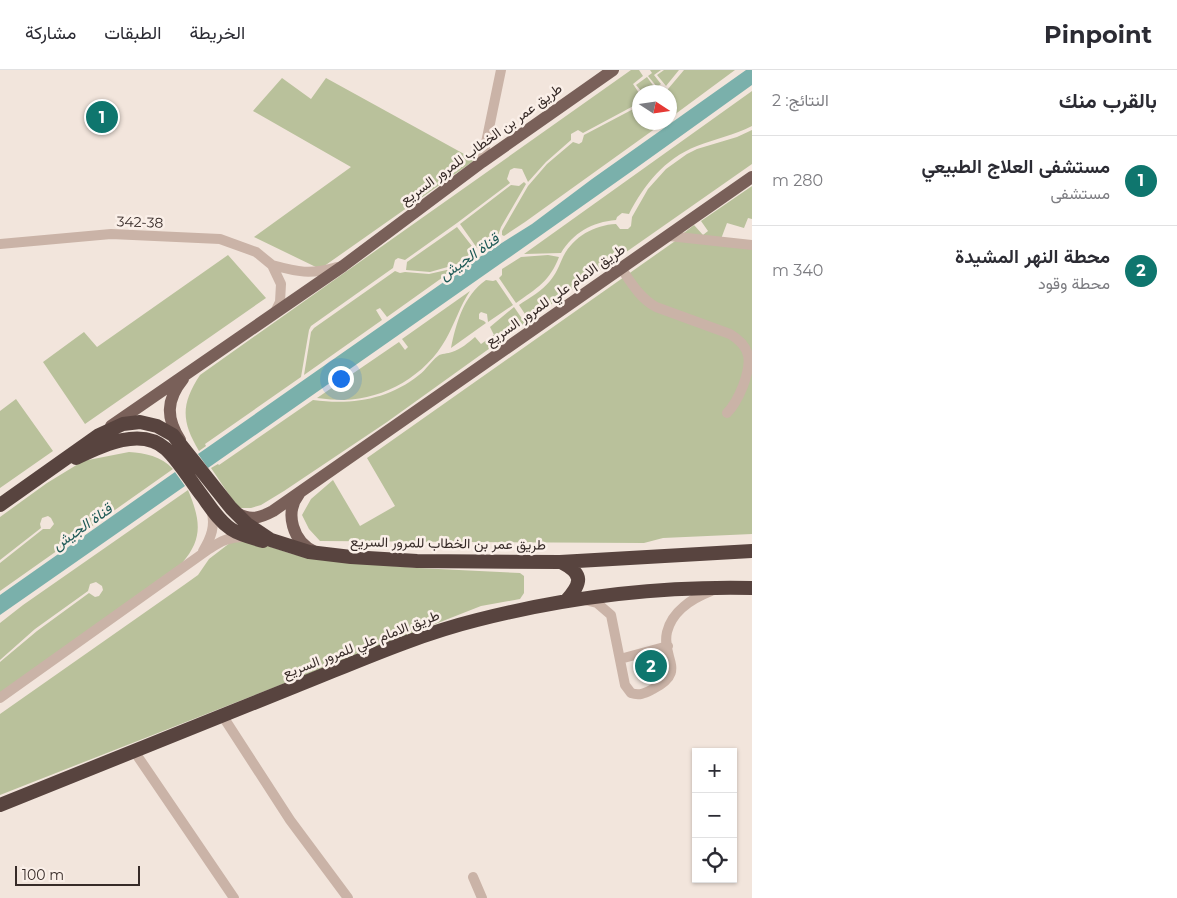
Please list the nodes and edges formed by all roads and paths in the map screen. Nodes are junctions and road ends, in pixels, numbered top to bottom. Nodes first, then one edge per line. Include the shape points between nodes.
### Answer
1 (501, 70) edge
2 (613, 70) edge
3 (482, 162) junction
4 (752, 178) edge
5 (669, 236) junction
6 (0, 244) edge
7 (752, 245) edge
8 (272, 266) junction
9 (343, 266) junction
10 (621, 268) junction
11 (275, 312) junction
12 (197, 365) junction
13 (727, 413) dead end
14 (99, 434) junction
15 (188, 452) junction
16 (30, 484) junction
17 (302, 490) junction
18 (0, 505) edge
19 (210, 507) junction
20 (230, 507) junction
21 (254, 538) junction
22 (296, 549) junction
23 (752, 551) edge
24 (322, 554) junction
25 (197, 557) junction
26 (560, 562) junction
27 (724, 587) junction
28 (752, 588) edge
29 (570, 600) junction
30 (668, 646) junction
31 (620, 659) junction
32 (0, 698) edge
33 (222, 716) junction
34 (134, 751) junction
35 (0, 805) edge
36 (473, 877) dead end
37 (234, 898) edge
38 (348, 898) edge
39 (482, 898) edge

1 - 3 street
2 - 3 main road, طريق عمر بن الخطاب للمرور السريع
3 - 9 main road, طريق عمر بن الخطاب للمرور السريع
4 - 5 main road, طريق الامام علي للمرور السريع
5 - 7 street
5 - 10 main road, طريق الامام علي للمرور السريع
6 - 8 street, 342-38 via 111,234 220,239 256,252
8 - 9 street via 318,272
8 - 11 street via 282,284
9 - 11 main road, طريق عمر بن الخطاب للمرور السريع
10 - 13 street via 646,302 730,334 744,344 751,363 739,397
10 - 17 main road, طريق الامام علي للمرور السريع
11 - 12 main road, طريق عمر بن الخطاب للمرور السريع
12 - 14 main road, طريق عمر بن الخطاب للمرور السريع
12 - 15 main road, طريق عمر بن الخطاب للمرور السريع via 175,390 169,410 171,425
14 - 15 highway, طريق عمر بن الخطاب للمرور السريع via 123,424 149,423 173,435
14 - 16 highway, طريق عمر بن الخطاب للمرور السريع
15 - 20 highway, طريق عمر بن الخطاب للمرور السريع
16 - 18 highway, طريق عمر بن الخطاب للمرور السريع
16 - 19 highway via 83,455 127,439 144,439 166,449
17 - 20 main road, طريق الامام علي للمرور السريع via 258,518 243,517
17 - 24 main road, طريق الامام علي للمرور السريع via 291,512 293,527 301,542
19 - 21 highway via 228,526
19 - 25 street via 213,526 208,543
20 - 22 highway, طريق عمر بن الخطاب للمرور السريع via 258,533
21 - 22 highway
21 - 25 street via 231,537
22 - 24 highway, طريق عمر بن الخطاب للمرور السريع
23 - 26 highway, طريق عمر بن الخطاب للمرور السريع
24 - 26 highway, طريق عمر بن الخطاب للمرور السريع via 417,561
25 - 32 street
26 - 29 highway via 578,576 576,590
27 - 28 highway, طريق الامام علي للمرور السريع
27 - 29 highway, طريق الامام علي للمرور السريع via 656,590
27 - 30 street via 698,596 681,609 667,633
29 - 31 street via 597,603 611,615
29 - 33 highway, طريق الامام علي للمرور السريع via 476,620 429,635
30 - 31 street
30 - 31 street via 672,668 670,677 642,695 627,690
33 - 34 highway, طريق الامام علي للمرور السريع
33 - 38 street via 290,820
34 - 35 highway, طريق الامام علي للمرور السريع
34 - 37 street
36 - 39 street

